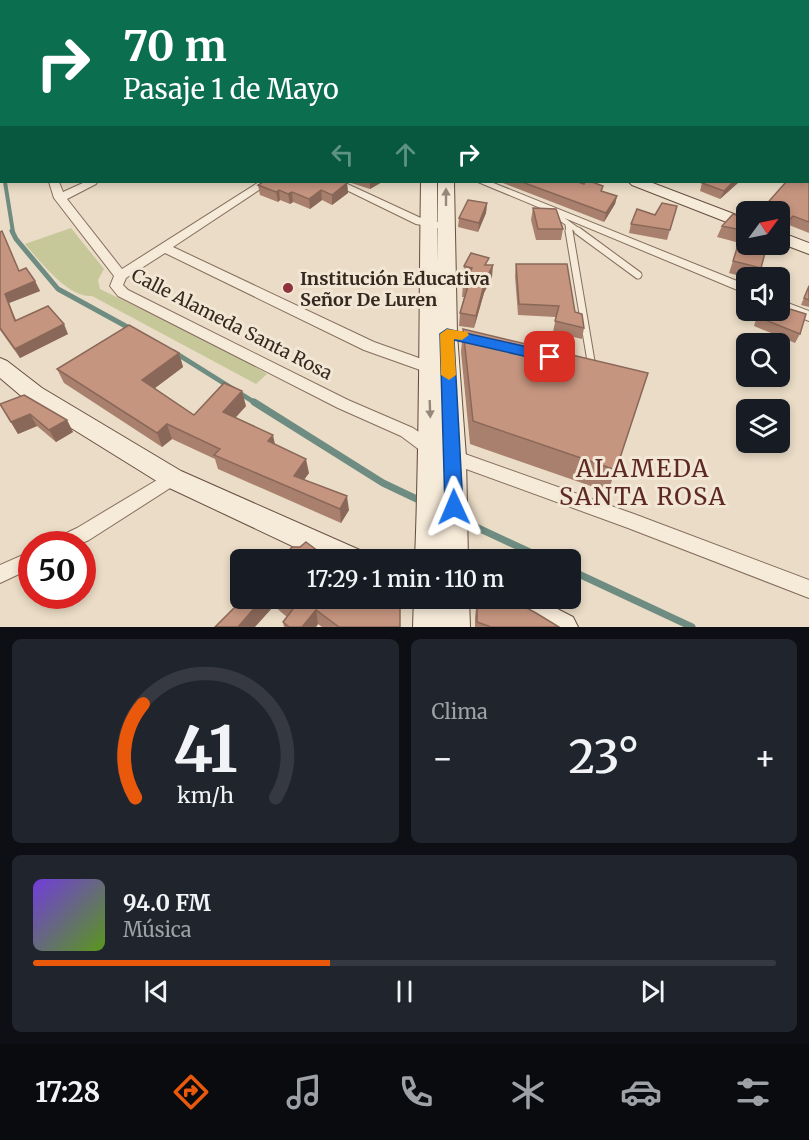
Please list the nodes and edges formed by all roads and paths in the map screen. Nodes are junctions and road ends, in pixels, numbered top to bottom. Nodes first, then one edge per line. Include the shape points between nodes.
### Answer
1 (54, 183) edge
2 (90, 183) edge
3 (264, 183) edge
4 (337, 183) edge
5 (429, 183) edge
6 (446, 183) edge
7 (486, 183) edge
8 (640, 183) edge
9 (60, 198) junction
10 (538, 202) junction
11 (736, 221) edge
12 (438, 225) junction
13 (568, 225) junction
14 (790, 241) edge
15 (165, 248) junction
16 (809, 249) edge
17 (638, 275) dead end
18 (120, 276) junction
19 (736, 285) edge
20 (790, 308) edge
21 (809, 316) edge
22 (447, 335) junction
23 (0, 366) edge
24 (586, 366) joint
25 (428, 367) junction
26 (611, 372) edge
27 (34, 394) junction
28 (9, 405) edge
29 (442, 453) junction
30 (172, 478) junction
31 (88, 531) edge
32 (310, 549) edge
33 (428, 549) edge
34 (455, 549) edge
35 (18, 566) edge
36 (0, 574) edge
37 (809, 590) edge
38 (428, 609) edge
39 (455, 609) edge
40 (527, 609) edge
41 (428, 627) edge
42 (455, 627) edge
43 (563, 627) edge

1 - 9 street, Calle Alameda Santa Rosa
2 - 9 street
3 - 15 street
4 - 12 street
5 - 12 main road
12 -> 6 main road
7 - 10 street
8 - 11 main road
9 - 18 street, Calle Alameda Santa Rosa
10 - 13 lane
10 - 19 street
12 - 22 main road
13 - 17 lane
13 - 24 lane
14 - 16 main road
15 - 18 street
15 - 25 street via 369,346
18 - 29 street, Calle Alameda Santa Rosa via 117,286 123,293 407,432
20 - 21 street
22 - 25 main road
22 - 29 main road
23 - 27 main road
24 - 26 street
25 -> 29 main road
27 - 28 main road
27 - 30 main road
29 - 33 main road via 429,498
29 - 34 main road via 454,507
29 - 37 street
30 - 31 street
30 - 32 main road
35 - 36 street
38 - 41 main road
39 - 42 main road
40 - 43 main road

